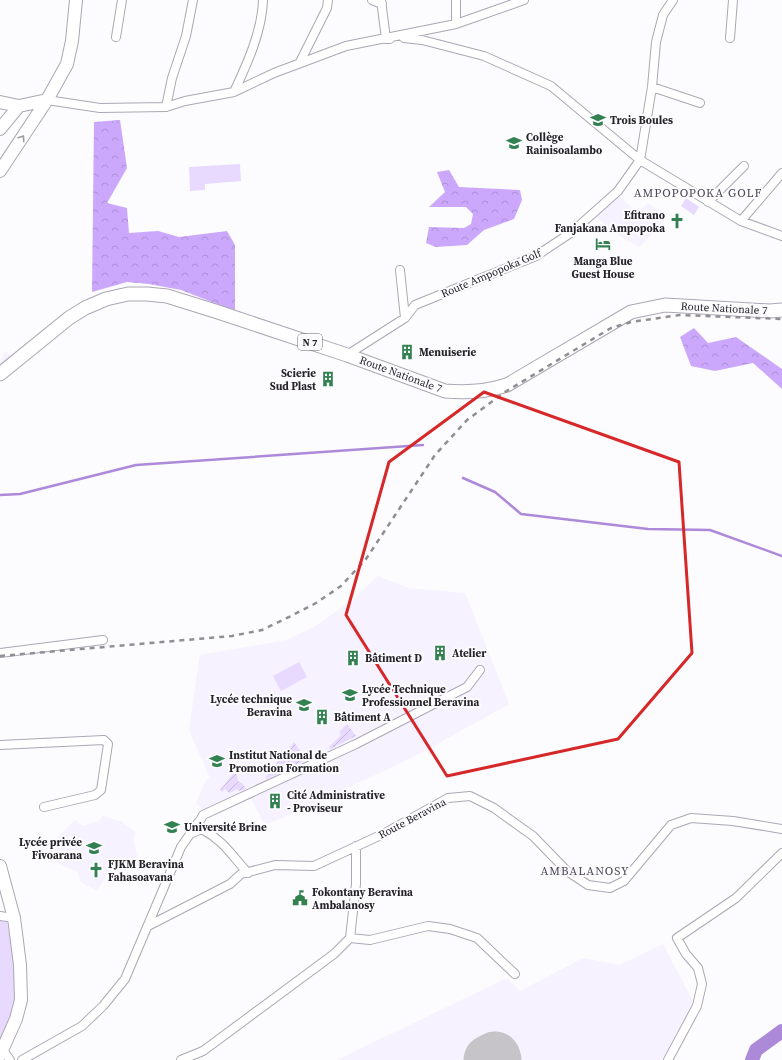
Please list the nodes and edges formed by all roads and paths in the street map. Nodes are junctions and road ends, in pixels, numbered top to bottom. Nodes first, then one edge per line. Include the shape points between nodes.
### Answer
1 (76, 0) edge
2 (122, 0) edge
3 (193, 0) edge
4 (263, 0) edge
5 (328, 0) edge
6 (372, 0) edge
7 (456, 0) edge
8 (524, 0) edge
9 (673, 0) edge
10 (733, 0) edge
11 (381, 2) edge
12 (456, 24) junction
13 (116, 37) dead end
14 (730, 38) dead end
15 (386, 39) junction
16 (300, 62) junction
17 (652, 87) junction
18 (234, 92) junction
19 (47, 100) junction
20 (0, 102) edge
21 (700, 103) dead end
22 (20, 106) junction
23 (166, 107) junction
24 (0, 129) edge
25 (640, 160) junction
26 (744, 166) dead end
27 (0, 171) edge
28 (782, 173) edge
29 (708, 202) junction
30 (741, 221) junction
31 (782, 236) edge
32 (400, 270) dead end
33 (782, 310) edge
34 (405, 318) junction
35 (347, 355) junction
36 (0, 374) edge
37 (103, 640) dead end
38 (0, 653) edge
39 (480, 670) dead end
40 (0, 745) edge
41 (44, 807) dead end
42 (782, 829) edge
43 (190, 834) junction
44 (356, 846) junction
45 (782, 853) edge
46 (0, 866) edge
47 (248, 873) junction
48 (0, 916) edge
49 (14, 918) junction
50 (148, 926) junction
51 (350, 938) junction
52 (515, 974) dead end
53 (1, 1052) edge
54 (10, 1060) edge
55 (22, 1060) edge
56 (181, 1060) edge
57 (668, 1060) edge

1 - 19 street via 68,64
2 - 13 street
3 - 23 street via 186,36 172,78
4 - 18 street via 261,23
5 - 16 street via 327,8
6 - 11 street
7 - 12 street
8 - 12 street
9 - 17 street via 659,24
10 - 14 street
11 - 15 street
12 - 15 street
15 - 16 street via 346,46
15 - 25 street via 406,37 484,56 551,86
16 - 18 street
17 - 21 street
17 - 25 street
18 - 23 street
19 - 22 street
19 - 23 street via 100,108
27 -> 19 street
20 - 22 street
22 - 24 street
25 - 29 street
25 - 34 street, Route Ampopoka Golf via 618,191 572,232 536,256 416,305
26 - 29 street
28 - 30 street
29 - 30 street
30 - 31 street
32 - 34 street
33 - 35 main road, Route Nationale 7 / N 7 via 665,305 631,312 507,385 467,393 445,391
34 - 35 street, Route Ampopoka Golf
35 - 36 main road, Route Nationale 7 / N 7 via 167,296 128,294 106,299 69,318
37 - 38 street
39 - 43 street via 467,687 356,744 203,815
40 - 41 street via 104,740 108,744 101,790 95,795
42 - 44 street, Route Beravina via 733,821 691,818 671,825 624,881 610,888 588,884 567,871 533,836 494,808 470,796 448,798
43 - 47 street via 202,829 213,835 223,842
43 - 50 street via 181,847
44 - 47 street, Route Beravina via 314,866 275,865
44 - 51 street via 356,884
45 - 57 street via 736,898 677,938 698,968 702,984 697,1006
46 - 49 street
47 - 50 street, Route Beravina via 241,874 230,884
48 - 49 street
49 - 53 street via 21,1000 16,1019
50 - 55 street via 125,979 103,1006 82,1026
51 - 52 street via 370,940 428,926 450,929 477,938
51 - 56 street via 334,954 203,1051
53 - 54 street

